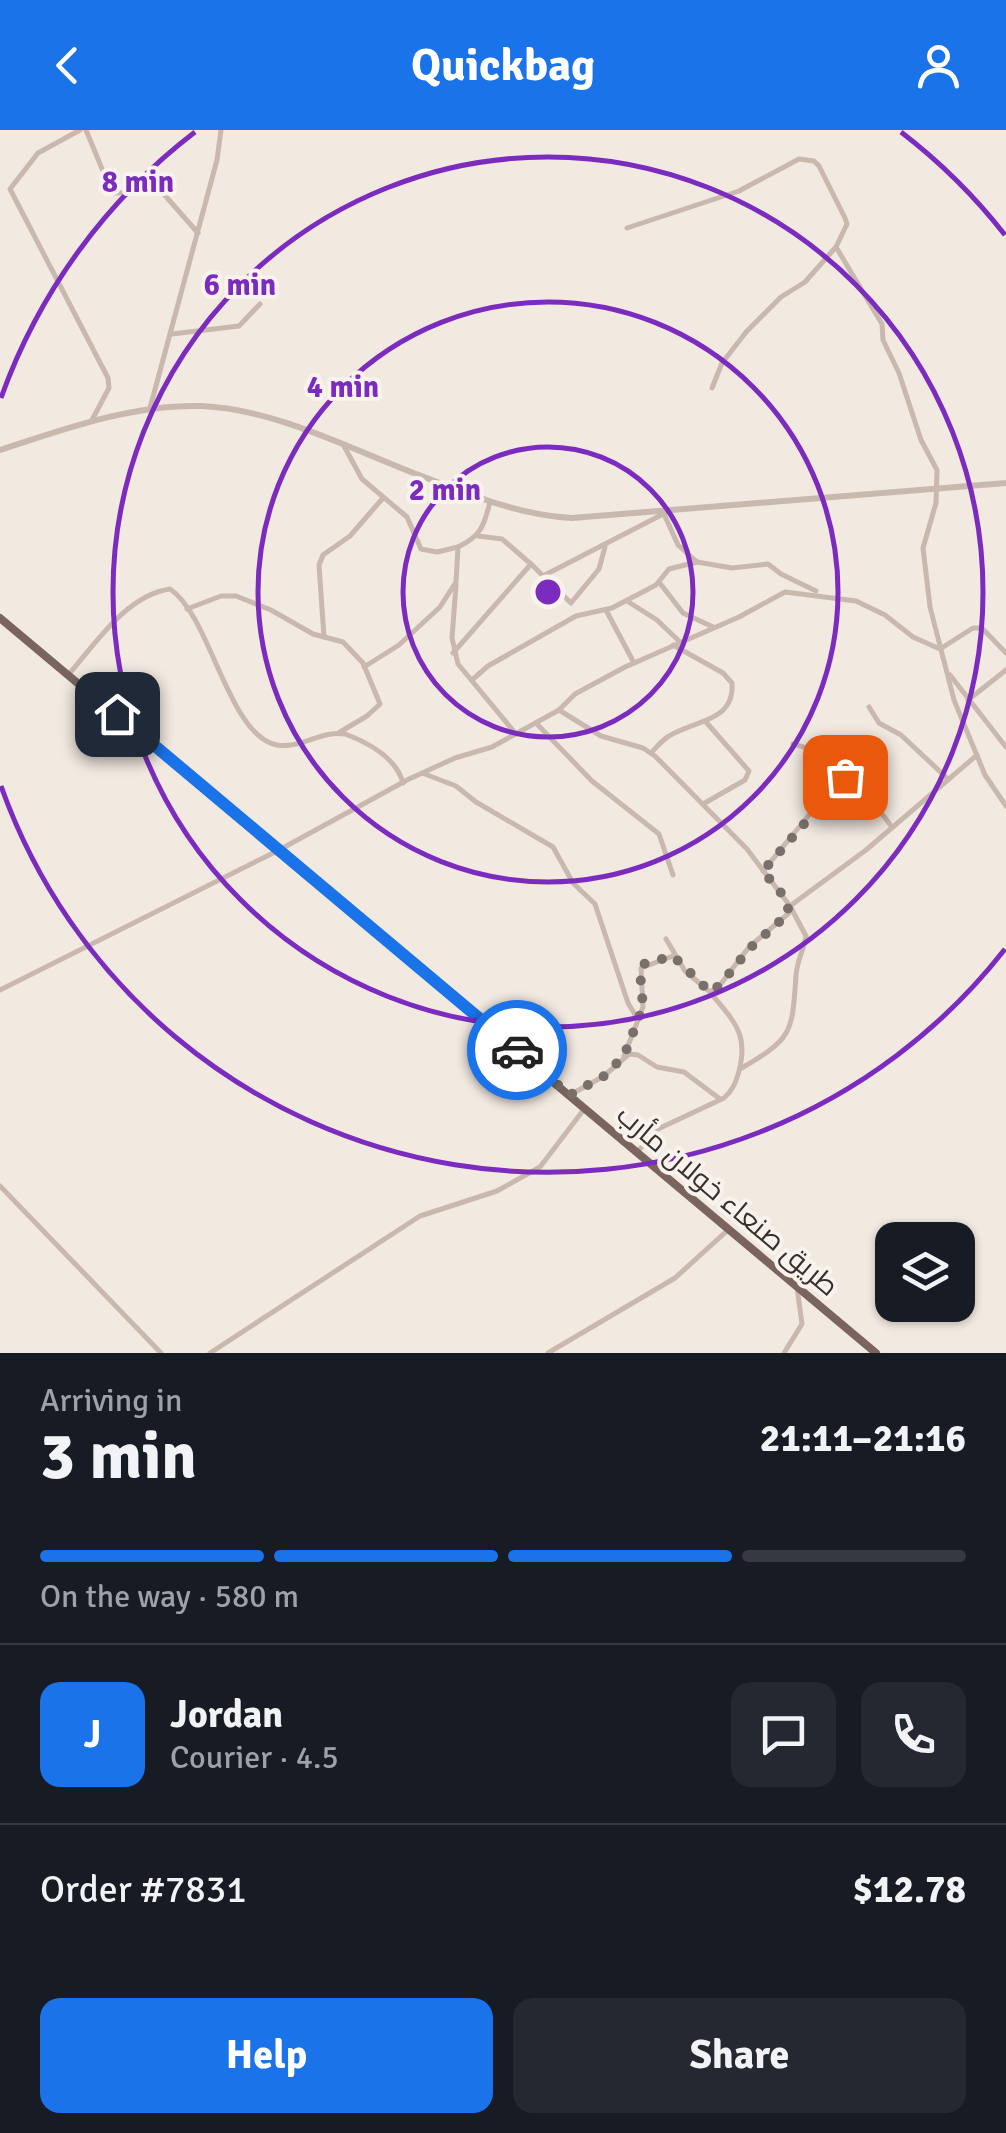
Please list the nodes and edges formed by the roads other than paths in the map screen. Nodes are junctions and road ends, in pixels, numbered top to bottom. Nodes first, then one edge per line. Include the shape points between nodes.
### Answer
1 (83, 130) edge
2 (221, 130) edge
3 (14, 184) junction
4 (0, 187) edge
5 (627, 228) dead end
6 (198, 233) junction
7 (836, 247) junction
8 (260, 304) dead end
9 (172, 334) junction
10 (712, 388) dead end
11 (149, 412) junction
12 (92, 420) junction
13 (344, 446) junction
14 (0, 449) edge
15 (1006, 483) edge
16 (938, 488) junction
17 (384, 498) junction
18 (490, 502) junction
19 (667, 512) junction
20 (478, 536) junction
21 (605, 545) junction
22 (458, 547) junction
23 (697, 562) junction
24 (532, 564) junction
25 (543, 576) junction
26 (456, 582) junction
27 (660, 582) junction
28 (822, 594) junction
29 (627, 601) junction
30 (572, 602) junction
31 (187, 609) junction
32 (606, 610) junction
33 (576, 616) junction
34 (0, 618) edge
35 (714, 628) junction
36 (324, 637) junction
37 (676, 644) junction
38 (940, 649) junction
39 (1006, 652) edge
40 (453, 653) junction
41 (634, 663) junction
42 (364, 667) junction
43 (1006, 670) edge
44 (948, 672) junction
45 (69, 674) junction
46 (472, 680) junction
47 (968, 700) junction
48 (870, 706) dead end
49 (559, 710) junction
50 (706, 722) junction
51 (536, 723) junction
52 (338, 733) junction
53 (516, 734) junction
54 (793, 744) dead end
55 (1006, 747) edge
56 (651, 753) junction
57 (976, 755) junction
58 (422, 773) junction
59 (845, 777) junction
60 (948, 780) junction
61 (404, 783) junction
62 (703, 804) junction
63 (1006, 806) edge
64 (892, 827) junction
65 (279, 850) junction
66 (763, 871) junction
67 (673, 876) dead end
68 (790, 906) junction
69 (666, 940) dead end
70 (673, 956) junction
71 (0, 990) edge
72 (710, 992) junction
73 (637, 1018) junction
74 (624, 1056) junction
75 (740, 1069) junction
76 (570, 1095) junction
77 (720, 1099) junction
78 (585, 1108) junction
79 (637, 1152) junction
80 (0, 1186) edge
81 (728, 1229) junction
82 (796, 1287) junction
83 (161, 1353) edge
84 (210, 1353) edge
85 (548, 1353) edge
86 (784, 1353) edge
87 (876, 1353) edge

1 - 3 street via 38,153
1 - 6 street via 112,193 162,192
2 - 6 street
3 - 4 street
3 - 12 street via 10,189 108,378
5 - 7 street via 739,191 807,158 819,166 847,224
6 - 9 street
7 - 10 street via 747,331 722,362
7 - 16 street via 882,324 936,466
8 - 9 street via 239,326
9 - 11 street
11 - 12 street
11 - 13 street via 200,406 235,411
12 - 14 street
13 - 17 street via 362,478
13 - 18 street
15 - 16 street
16 - 19 street
16 - 38 street via 923,548
17 - 22 street via 406,517 421,549
17 - 36 street via 322,555
18 - 19 street via 572,518
18 - 20 street
19 - 21 street
19 - 23 street via 678,545
20 - 22 street
20 - 24 street via 502,539
21 - 25 street
21 - 30 street via 599,569
22 - 26 street
23 - 27 street via 670,570
23 - 28 street via 732,568 768,564
24 - 25 street
24 - 40 street
25 - 30 street
26 - 40 street
26 - 42 street via 427,620
27 - 29 street
27 - 35 street via 683,613
28 - 35 street via 780,593
28 - 38 street via 871,607
29 - 32 street
29 - 37 street via 657,620
30 - 33 street
31 - 36 street via 236,596
31 - 45 street via 170,589 152,594 118,618
31 - 52 street via 236,710 267,742 296,746
32 - 33 street
32 - 41 street
33 - 46 street
34 - 45 main road, طريق صنعاء خولان مأرب
35 - 37 street
36 - 42 street via 343,642
37 - 41 street
37 - 50 street via 732,683 732,700
38 - 39 street via 977,627
38 - 44 street
40 - 46 street
41 - 49 street via 574,694
42 - 52 street via 380,704
43 - 47 street
44 - 47 street
44 - 57 street
45 - 65 main road, طريق صنعاء خولان مأرب
46 - 53 street
47 - 55 street
48 - 60 street via 879,723
49 - 51 street
49 - 56 street via 601,736
50 - 56 street via 672,733
50 - 62 street via 749,771
51 - 53 street
51 - 67 street via 600,788 659,834
52 - 61 street via 391,760
53 - 58 street
54 - 59 street via 818,751
56 - 62 street
57 - 60 street
57 - 63 street
58 - 61 street
58 - 73 street via 456,786 553,847 572,884 595,904
59 - 64 street
59 - 66 street
60 - 64 street
61 - 65 street
62 - 66 street
64 - 68 street
65 - 71 street
65 - 76 main road, طريق صنعاء خولان مأرب
66 - 68 street
68 - 72 street
68 - 75 street via 806,936 789,1031 774,1049
69 - 70 street
70 - 72 street
70 - 73 street via 642,968
72 - 75 street via 744,1042
73 - 74 street
74 - 76 street
74 - 77 street via 684,1072
75 - 77 street via 732,1091
76 - 78 main road, طريق صنعاء خولان مأرب
77 - 79 street via 658,1129
78 - 79 main road, طريق صنعاء خولان مأرب
78 - 84 street via 540,1166 497,1191 420,1216
79 - 81 main road, طريق صنعاء خولان مأرب
80 - 83 street
81 - 82 main road, طريق صنعاء خولان مأرب
81 - 85 street via 675,1278
82 - 86 street via 802,1324
82 - 87 main road, طريق صنعاء خولان مأرب

